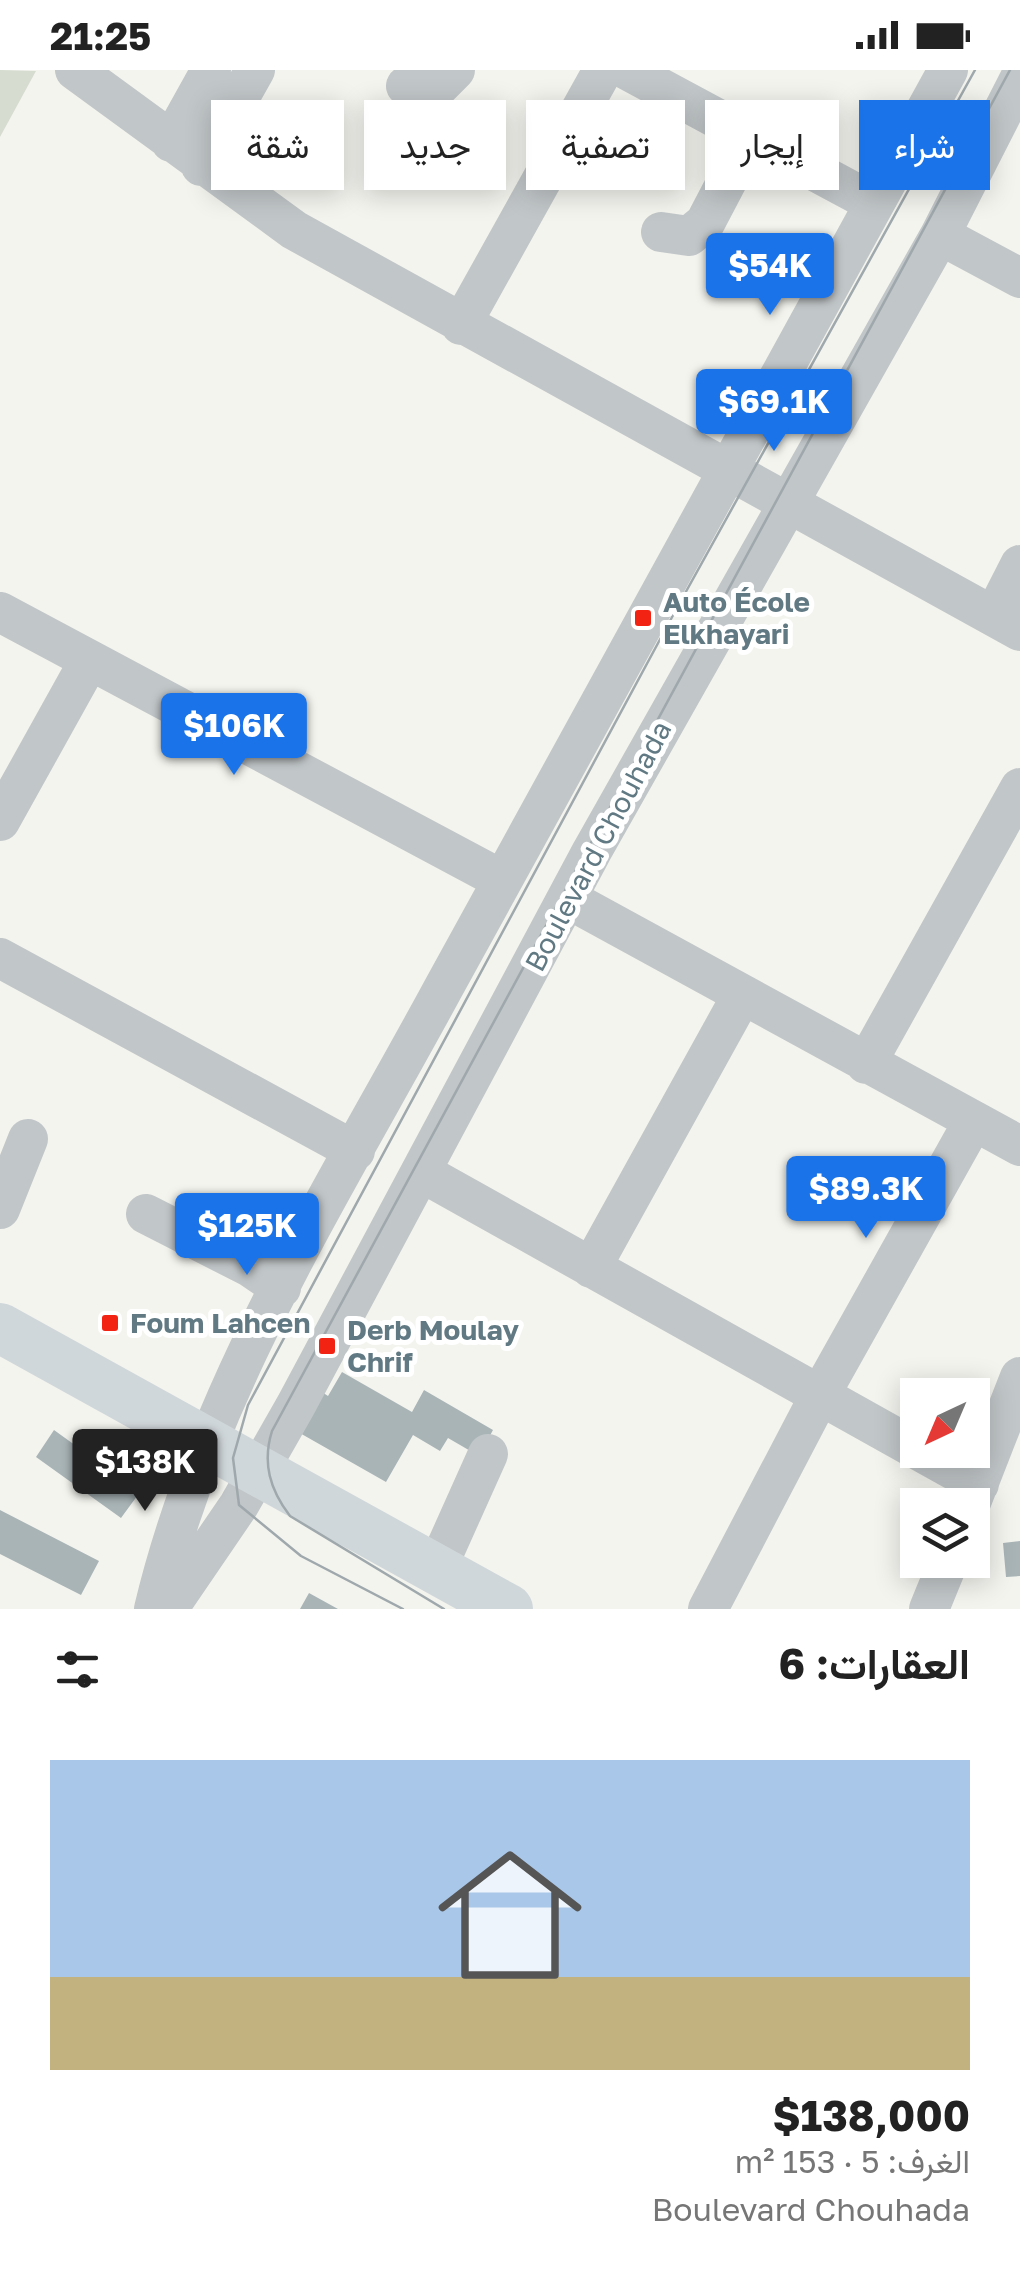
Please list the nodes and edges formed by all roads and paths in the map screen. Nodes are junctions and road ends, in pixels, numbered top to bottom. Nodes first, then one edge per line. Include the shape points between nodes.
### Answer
1 (75, 70) edge
2 (212, 70) edge
3 (255, 70) edge
4 (455, 70) edge
5 (603, 70) edge
6 (627, 70) edge
7 (948, 70) edge
8 (1020, 78) edge
9 (406, 86) dead end
10 (705, 112) edge
11 (186, 154) junction
12 (839, 185) edge
13 (722, 190) edge
14 (874, 204) junction
15 (661, 232) dead end
16 (940, 234) junction
17 (1020, 278) edge
18 (461, 325) junction
19 (726, 467) junction
20 (788, 502) junction
21 (1020, 564) edge
22 (0, 612) edge
23 (1007, 623) edge
24 (89, 661) junction
25 (1020, 788) edge
26 (0, 821) edge
27 (502, 880) junction
28 (570, 900) junction
29 (0, 958) edge
30 (741, 997) junction
31 (866, 1064) junction
32 (973, 1122) junction
33 (28, 1139) dead end
34 (1020, 1146) edge
35 (355, 1151) junction
36 (420, 1172) junction
37 (0, 1209) edge
38 (146, 1214) dead end
39 (591, 1268) junction
40 (281, 1288) junction
41 (0, 1328) edge
42 (1020, 1377) edge
43 (820, 1395) junction
44 (206, 1439) junction
45 (900, 1440) edge
46 (488, 1454) dead end
47 (941, 1468) edge
48 (259, 1469) junction
49 (967, 1488) edge
50 (977, 1488) edge
51 (436, 1570) junction
52 (942, 1578) edge
53 (154, 1609) edge
54 (168, 1609) edge
55 (508, 1609) edge
56 (708, 1609) edge
57 (930, 1609) edge

1 - 11 street
2 - 11 street
3 - 11 street
4 - 9 street via 436,90
5 - 18 street
6 - 10 street
7 - 14 street
8 - 16 street, Boulevard Chouhada
11 - 18 street via 294,230
12 - 14 street
13 - 15 street via 705,223 689,236
14 - 19 street
16 - 17 street
16 - 20 street, Boulevard Chouhada
18 - 19 street
19 - 20 street
19 - 27 street
20 - 23 street
20 - 28 street, Boulevard Chouhada
21 - 23 street
22 - 24 street
24 - 26 street
24 - 27 street
25 - 31 street
27 - 35 street
28 - 30 street
28 - 36 street, Boulevard Chouhada
29 - 35 street
30 - 31 street
30 - 39 street
31 - 32 street
32 - 34 street
32 - 43 street
33 - 37 street
35 - 40 street
36 - 39 street
36 - 48 street, Boulevard Chouhada
38 - 40 street
39 - 43 street
40 - 44 street
41 - 44 main road
42 - 50 street
43 - 45 street
43 - 56 street
44 - 48 main road
44 - 53 street
46 - 51 street
47 - 49 street
48 - 51 main road
48 - 54 street, Boulevard Chouhada
51 - 55 main road
52 - 57 street

